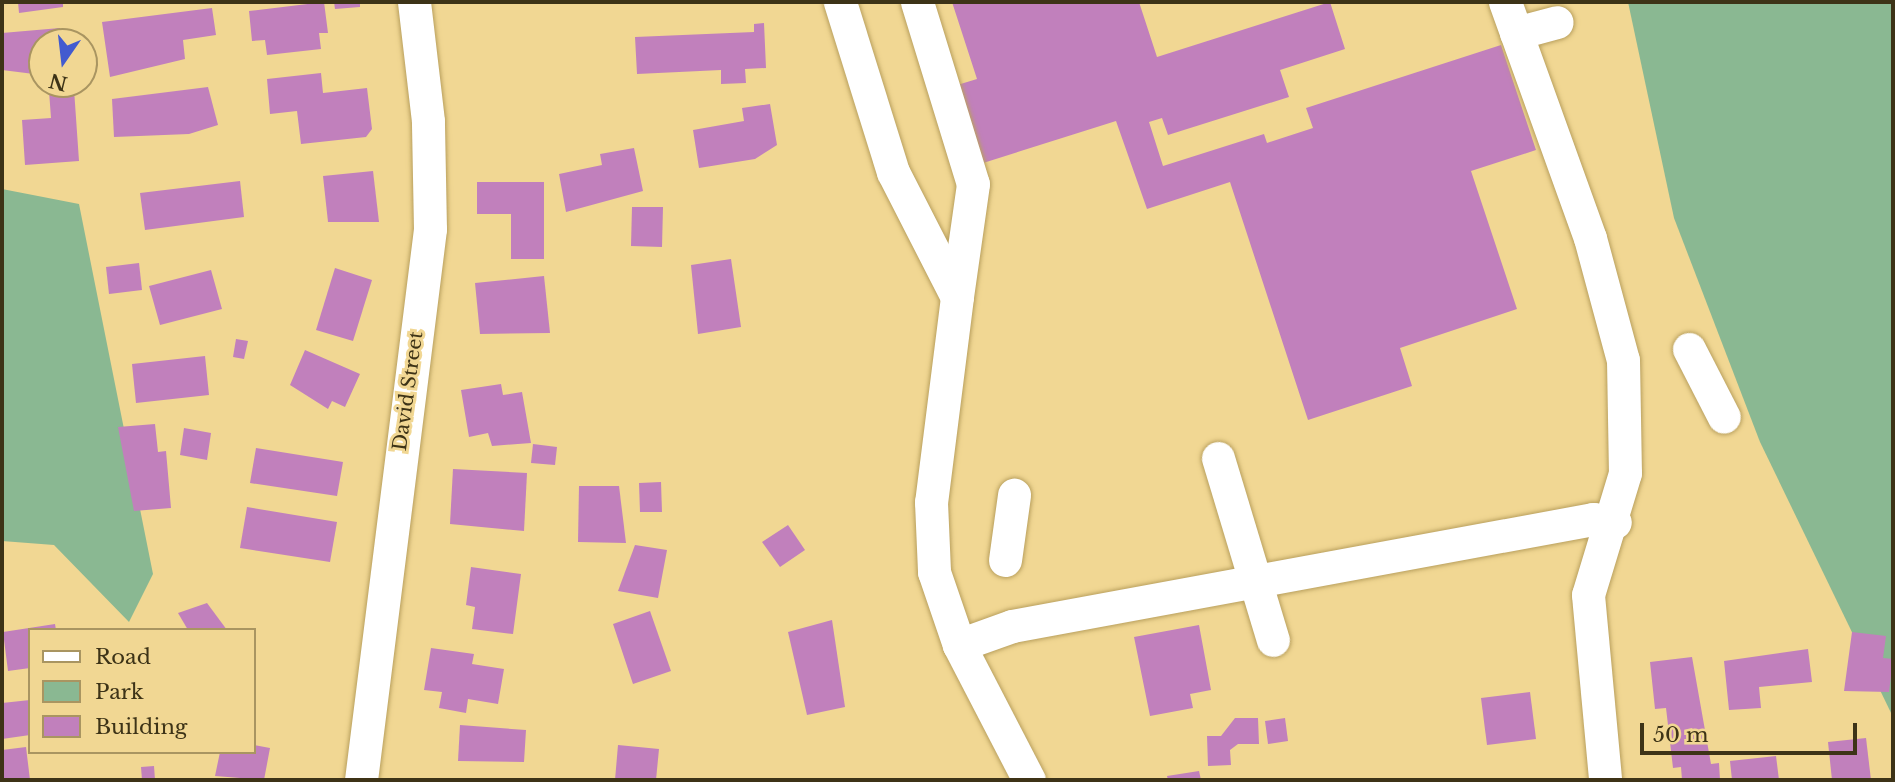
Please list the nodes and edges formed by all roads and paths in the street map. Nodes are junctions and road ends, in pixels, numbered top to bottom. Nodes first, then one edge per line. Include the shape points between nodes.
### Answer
1 (414, 2) edge
2 (841, 2) edge
3 (916, 2) edge
4 (1505, 2) edge
5 (1557, 22) dead end
6 (1516, 33) junction
7 (957, 297) junction
8 (1689, 349) dead end
9 (1724, 417) dead end
10 (1218, 458) dead end
11 (1014, 495) dead end
12 (1615, 522) junction
13 (1004, 560) dead end
14 (1255, 581) junction
15 (1273, 640) dead end
16 (959, 645) junction
17 (361, 780) edge
18 (1029, 780) edge
19 (1605, 780) edge

1 - 17 street, David Street via 428,121 430,229
2 - 7 street via 893,173
3 - 7 street via 973,184
4 - 6 street
5 - 6 street
6 - 12 street via 1590,238 1623,360 1629,416
7 - 16 street via 947,339 930,542
8 - 9 street
10 - 14 street
11 - 13 street
12 - 14 street via 1593,519
12 - 19 street via 1588,595
14 - 15 street
14 - 16 street via 1012,625
16 - 18 street

